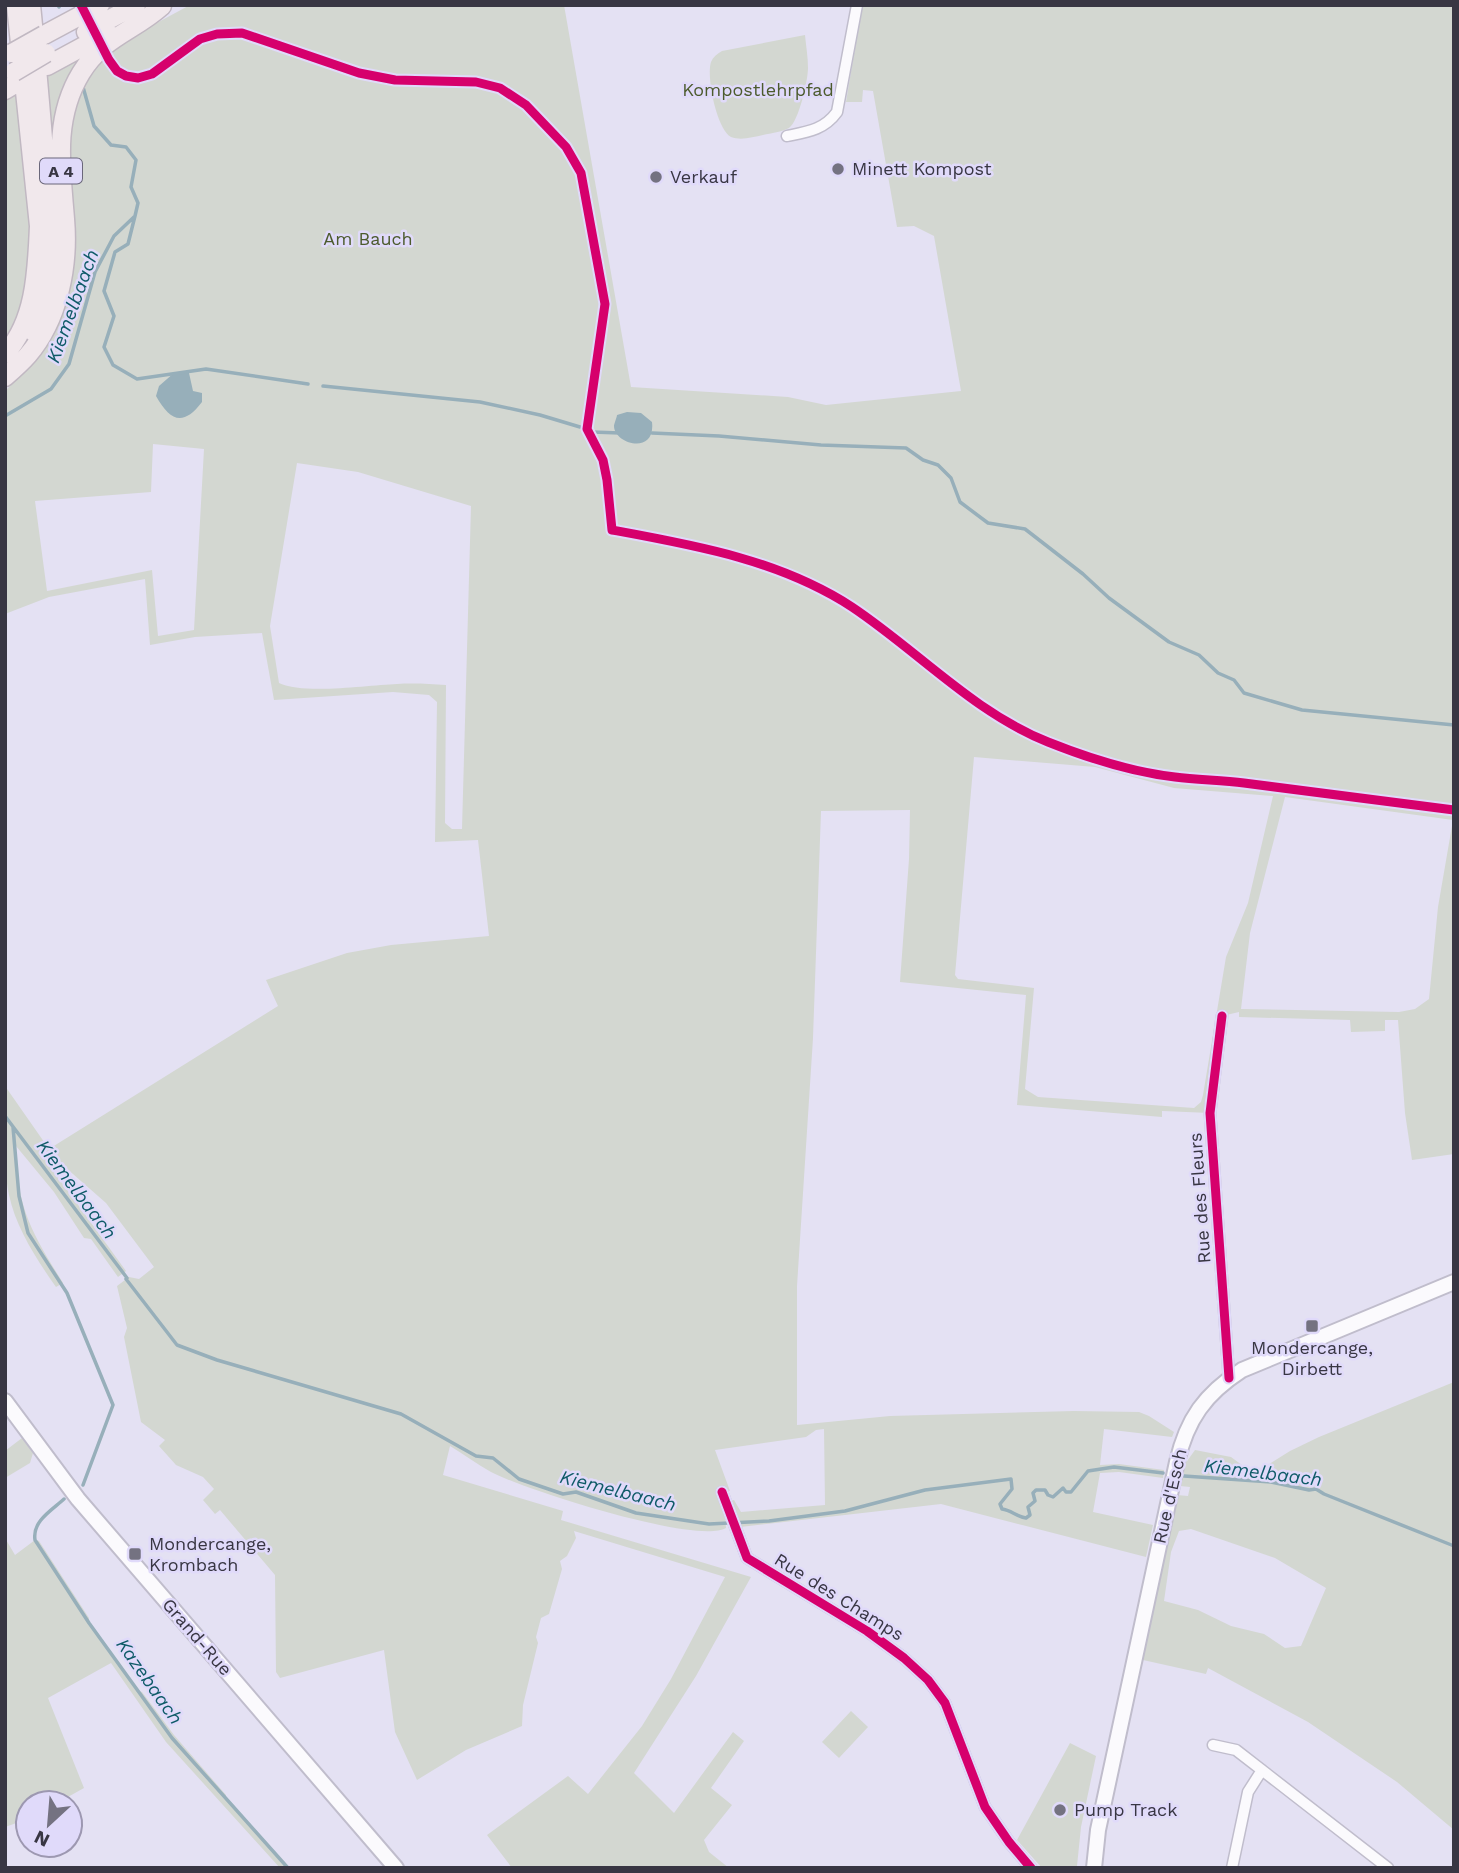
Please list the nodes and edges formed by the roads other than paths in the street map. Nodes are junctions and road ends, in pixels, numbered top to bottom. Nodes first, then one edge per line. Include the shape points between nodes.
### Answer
1 (16, 5) edge
2 (31, 5) edge
3 (100, 5) edge
4 (136, 5) edge
5 (857, 5) edge
6 (163, 6) edge
7 (46, 60) junction
8 (10, 72) edge
9 (787, 136) dead end
10 (9, 366) edge
11 (1222, 1016) dead end
12 (1454, 1282) edge
13 (1229, 1378) junction
14 (5, 1401) edge
15 (722, 1492) dead end
16 (1213, 1745) dead end
17 (1262, 1770) junction
18 (396, 1868) edge
19 (1031, 1868) edge
20 (1094, 1868) edge
21 (1232, 1868) edge
22 (1388, 1868) edge

1 - 10 highway, A 4 via 38,226 35,286
2 - 10 highway via 51,225 49,266 38,318
3 - 8 highway, A 4, bridge via 44,35
4 - 7 highway, A 4
5 - 9 street via 837,112 818,129
6 - 7 highway, A 4
6 - 10 highway, A 4 via 110,40 93,57 70,94 60,140 66,222 62,280 41,335 28,356
7 - 8 highway, A 4, bridge
11 - 13 street, Rue des Fleurs via 1210,1113
12 - 13 main road, Rue d'Esch
13 - 20 main road, Rue d'Esch via 1199,1407 1181,1447 1098,1830
14 - 18 main road, Grand-Rue via 78,1499
15 - 19 street, Rue des Champs via 747,1558 867,1631 928,1680 946,1703 985,1807
16 - 17 street via 1236,1749
17 - 21 street via 1248,1792
17 - 22 street

